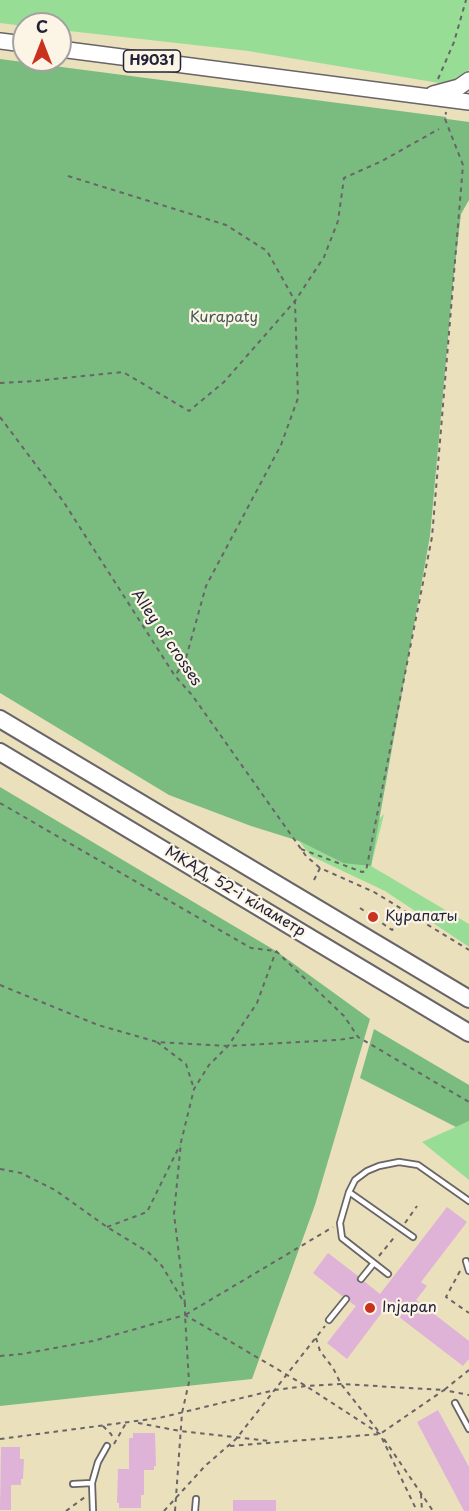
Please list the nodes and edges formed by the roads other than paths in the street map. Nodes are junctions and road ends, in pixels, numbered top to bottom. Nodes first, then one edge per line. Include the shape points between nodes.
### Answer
1 (72, 50) edge
2 (469, 80) edge
3 (436, 96) junction
4 (469, 102) edge
5 (0, 719) edge
6 (0, 753) edge
7 (469, 999) edge
8 (469, 1033) edge
9 (349, 1192) junction
10 (469, 1202) edge
11 (413, 1237) dead end
12 (466, 1261) road end
13 (374, 1263) junction
14 (469, 1270) edge
15 (388, 1274) dead end
16 (361, 1279) dead end
17 (346, 1299) dead end
18 (329, 1320) road end
19 (455, 1403) dead end
20 (469, 1429) edge
21 (109, 1447) road end
22 (73, 1484) dead end
23 (92, 1484) junction
24 (196, 1499) dead end
25 (93, 1511) edge
26 (195, 1511) edge

1 - 3 main road, Н9031
2 - 3 main road
3 - 4 main road, Н9031
5 - 7 highway, МКАД, 52-і кіламетр
6 - 8 highway, МКАД, 52-і кіламетр
9 - 10 lane via 355,1180 367,1171 399,1162 418,1165
9 - 11 lane
9 - 13 lane via 340,1223 342,1238
12 - 14 lane
13 - 15 lane
13 - 16 lane
17 - 18 lane
19 - 20 lane
21 - 23 lane via 98,1462
22 - 23 lane
23 - 25 lane
24 - 26 lane

